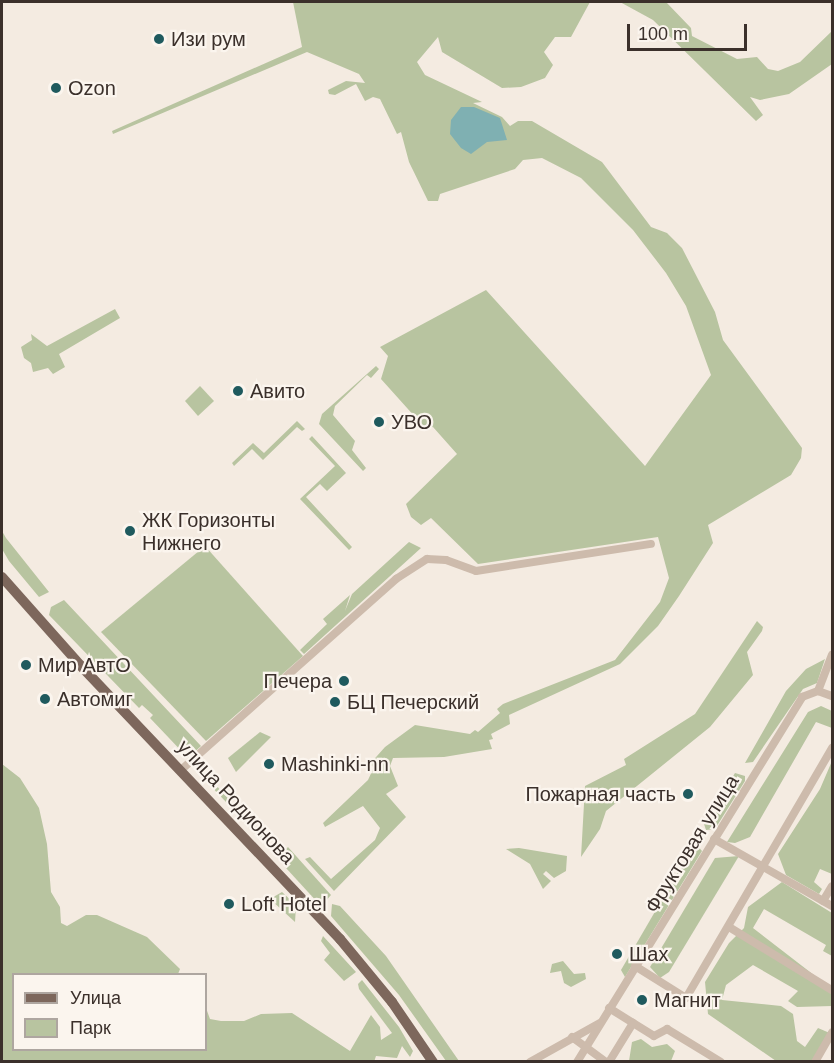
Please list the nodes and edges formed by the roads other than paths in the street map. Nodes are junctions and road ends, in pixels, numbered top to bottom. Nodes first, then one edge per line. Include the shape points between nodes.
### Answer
1 (651, 544) dead end
2 (2, 577) edge
3 (832, 656) edge
4 (818, 691) junction
5 (832, 696) edge
6 (832, 748) edge
7 (181, 770) junction
8 (714, 839) junction
9 (764, 867) junction
10 (832, 886) edge
11 (823, 901) junction
12 (832, 906) edge
13 (729, 927) junction
14 (635, 966) junction
15 (832, 990) edge
16 (609, 1008) junction
17 (600, 1023) junction
18 (633, 1023) junction
19 (832, 1033) edge
20 (572, 1037) junction
21 (585, 1048) junction
22 (433, 1062) edge
23 (530, 1062) edge
24 (577, 1062) edge
25 (608, 1062) edge
26 (721, 1062) edge
27 (815, 1062) edge

1 - 7 street via 476,571 446,560 427,559 396,579
2 - 7 main road, улица Родионова
3 - 4 street
4 - 5 street
4 - 8 street, Фруктовая улица via 802,697
6 - 9 street
7 - 22 main road, улица Родионова via 366,969
8 - 9 street
8 - 14 street, Фруктовая улица
9 - 11 street
9 - 13 street
10 - 11 street
11 - 12 street
13 - 14 street via 686,998
13 - 15 street
14 - 16 street, Фруктовая улица
16 - 17 street, Фруктовая улица
16 - 18 street
17 - 20 street
17 - 21 street, Фруктовая улица
18 - 25 street
18 - 26 street via 654,1036 667,1029
19 - 27 street
20 - 21 street
20 - 23 street
21 - 24 street, Фруктовая улица
21 - 25 street

